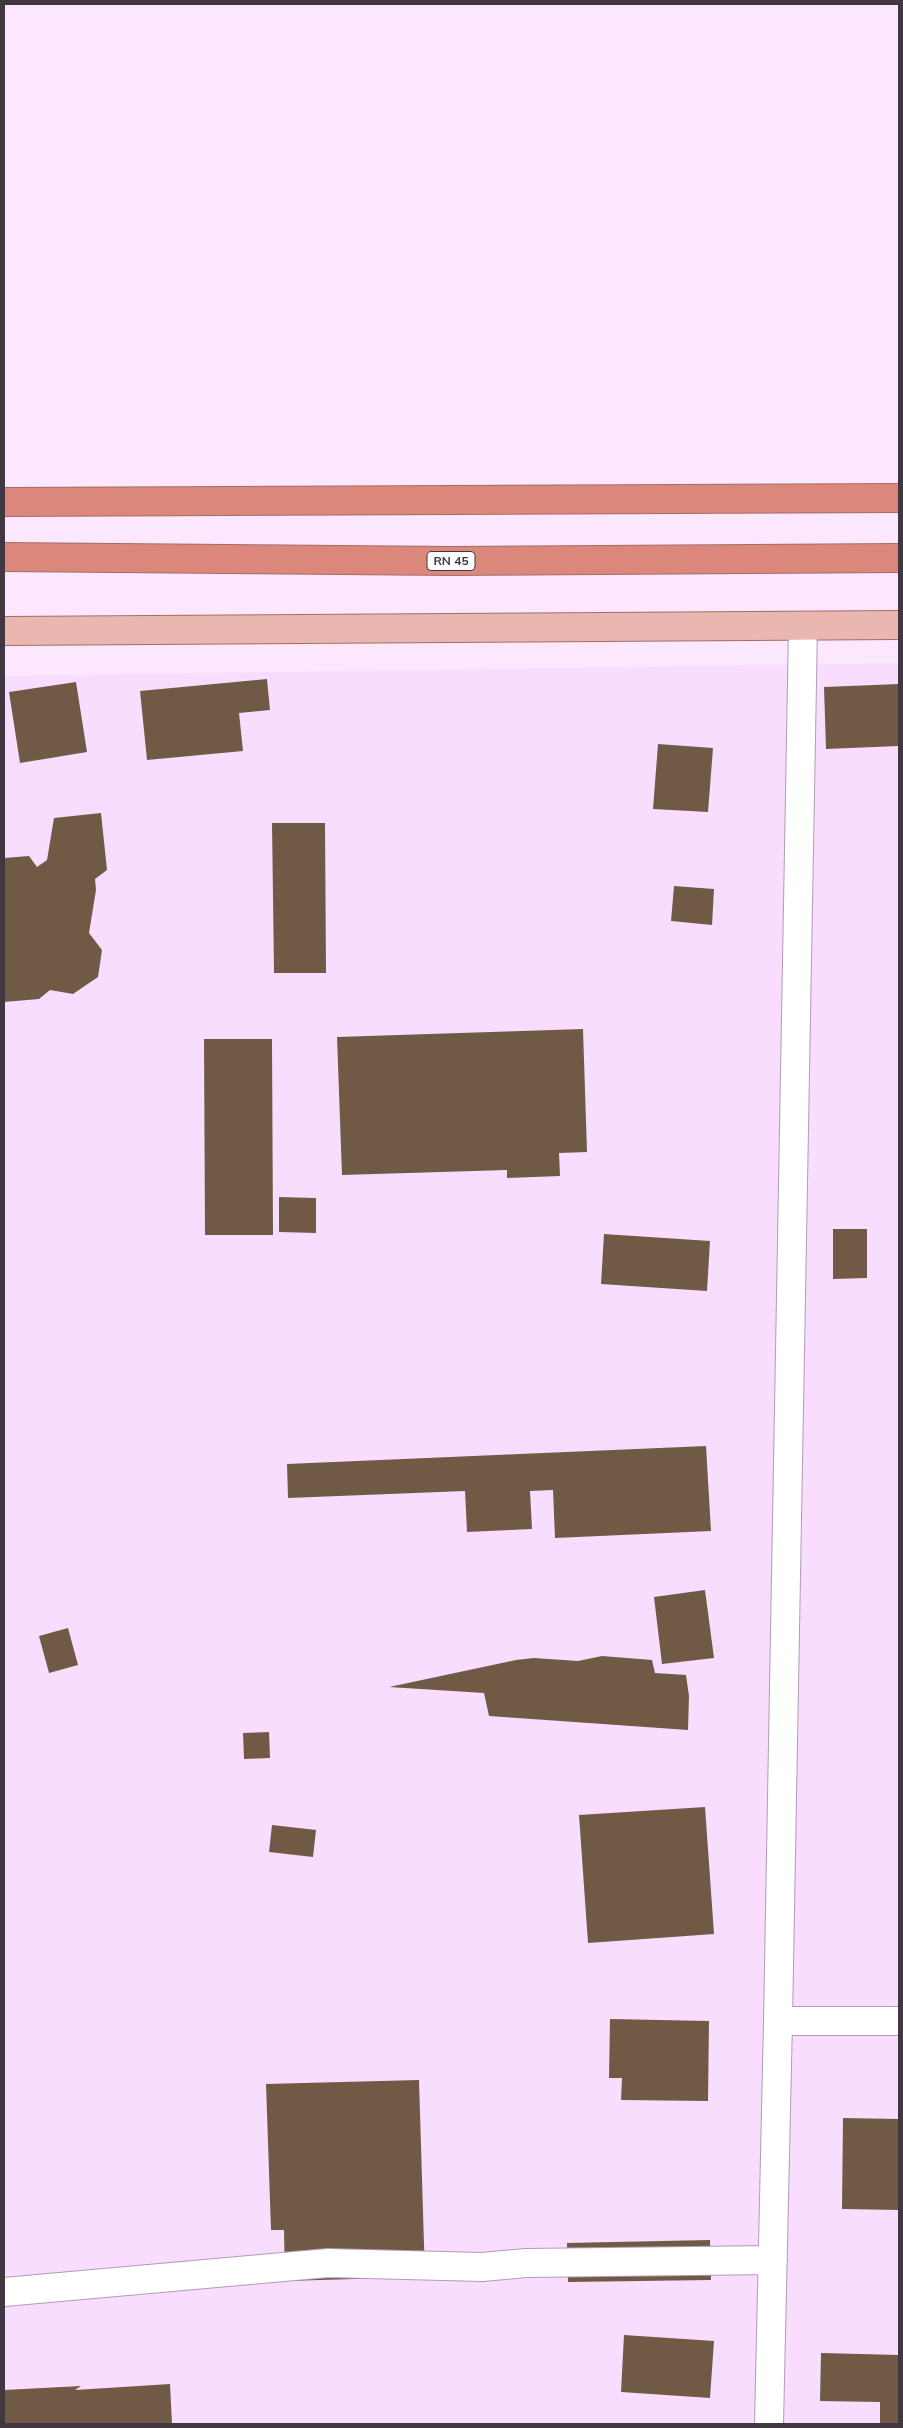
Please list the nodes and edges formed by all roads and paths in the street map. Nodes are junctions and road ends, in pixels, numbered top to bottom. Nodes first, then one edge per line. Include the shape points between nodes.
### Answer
1 (899, 498) edge
2 (4, 502) edge
3 (4, 557) edge
4 (899, 558) edge
5 (899, 625) edge
6 (803, 626) junction
7 (4, 631) edge
8 (899, 2021) edge
9 (778, 2022) junction
10 (773, 2260) junction
11 (4, 2292) edge
12 (769, 2424) edge

1 - 2 highway
3 - 4 highway, RN 45 via 452,561
5 - 6 main road
6 - 7 main road
6 - 9 street
8 - 9 street
9 - 10 street
10 - 11 street via 526,2263 482,2267 328,2263
10 - 12 street

